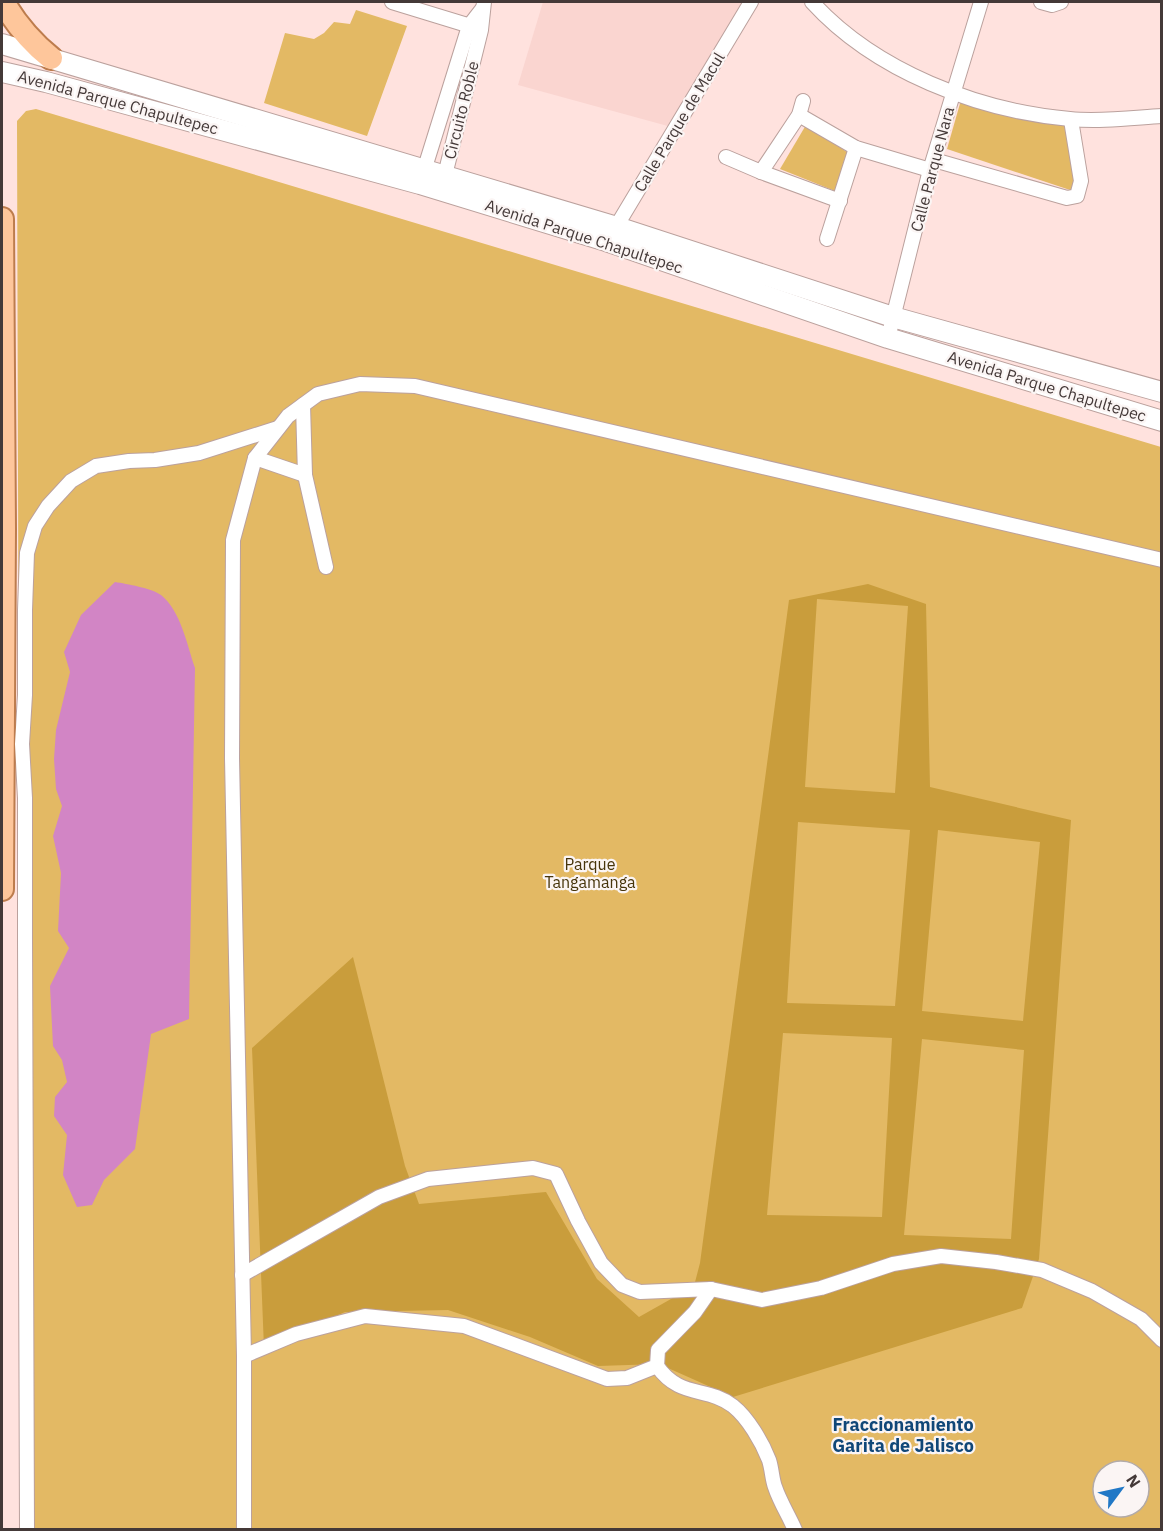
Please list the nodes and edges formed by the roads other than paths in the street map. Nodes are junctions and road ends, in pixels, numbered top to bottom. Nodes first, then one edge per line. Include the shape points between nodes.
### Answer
1 (3, 2) edge
2 (392, 2) edge
3 (751, 2) edge
4 (812, 2) edge
5 (981, 2) edge
6 (1041, 2) edge
7 (1061, 2) edge
8 (484, 5) edge
9 (475, 28) junction
10 (2, 44) edge
11 (51, 58) junction
12 (2, 72) edge
13 (952, 93) junction
14 (803, 100) dead end
15 (799, 115) junction
16 (1161, 116) edge
17 (1071, 120) junction
18 (855, 148) junction
19 (726, 157) dead end
20 (932, 165) junction
21 (761, 172) junction
22 (422, 177) junction
23 (443, 183) junction
24 (840, 201) junction
25 (2, 219) edge
26 (611, 234) junction
27 (827, 239) dead end
28 (892, 317) junction
29 (888, 338) junction
30 (1161, 392) edge
31 (303, 405) junction
32 (1161, 421) edge
33 (278, 428) junction
34 (255, 458) junction
35 (304, 475) junction
36 (1161, 560) edge
37 (326, 567) dead end
38 (2, 889) edge
39 (242, 1275) junction
40 (711, 1288) junction
41 (1161, 1340) edge
42 (244, 1356) junction
43 (657, 1366) junction
44 (27, 1530) edge
45 (244, 1530) edge
46 (795, 1530) edge

1 - 11 main road via 32,42
2 - 9 street
3 - 26 street, Calle Parque de Macul
4 - 13 street via 828,20 887,62
5 - 13 street, Calle Parque Nara
6 - 7 street
8 - 9 street, Circuito Roble
9 - 22 street, Circuito Roble
9 - 23 street, Circuito Roble
10 - 11 main road, Avenida Parque Chapultepec
11 - 22 main road, Avenida Parque Chapultepec
12 - 22 main road, Avenida Parque Chapultepec
13 - 17 street via 1029,115
13 - 20 street, Calle Parque Nara
14 - 15 street
15 - 18 street
15 - 21 street
16 - 17 street
17 - 20 street via 1081,181 1077,196 1067,198
18 - 20 street
18 - 24 street
19 - 21 street
20 - 28 street, Calle Parque Nara
21 - 24 street
22 - 23 main road, Avenida Parque Chapultepec
23 - 26 main road, Avenida Parque Chapultepec
24 - 27 street
25 - 38 main road
26 - 28 main road, Avenida Parque Chapultepec
26 - 29 main road, Avenida Parque Chapultepec
28 - 29 street, Calle Parque Nara
28 - 30 main road, Avenida Parque Chapultepec
29 - 32 main road, Avenida Parque Chapultepec
31 - 33 street
31 - 35 street
31 - 36 street via 318,394 360,384 415,386
33 - 34 street
33 - 44 street via 199,453 96,466 70,481 48,506 35,526 27,553 22,744 26,798
34 - 35 street
34 - 39 street via 233,540 232,758
35 - 37 street
39 - 40 street via 379,1197 428,1179 533,1168 556,1174 601,1263 622,1286 640,1292
39 - 42 street
40 - 41 street via 762,1300 821,1288 893,1264 941,1256 996,1262 1042,1270 1092,1292 1141,1319
40 - 43 street via 658,1350
42 - 43 street via 297,1334 365,1316 464,1326 608,1379 627,1378
42 - 45 street
43 - 46 street via 666,1379 692,1392 713,1396 747,1419 768,1459 775,1488

